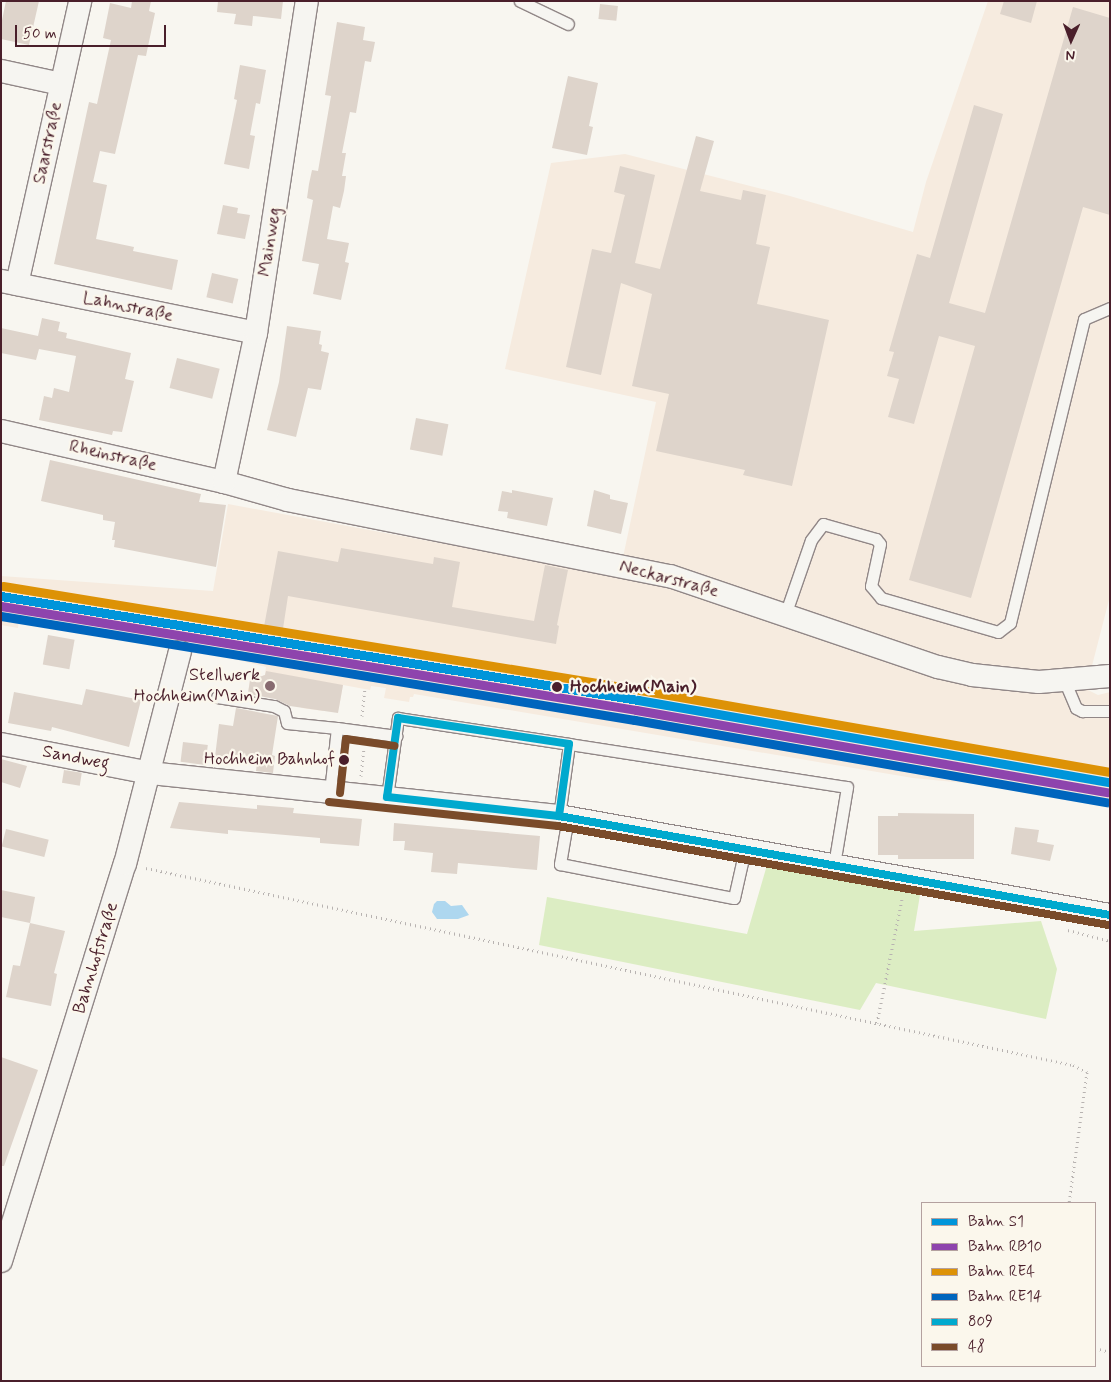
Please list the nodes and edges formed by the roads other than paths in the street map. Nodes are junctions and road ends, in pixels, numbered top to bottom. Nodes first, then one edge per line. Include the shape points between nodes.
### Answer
1 (80, 1) edge
2 (307, 1) edge
3 (520, 1) edge
4 (568, 24) dead end
5 (1, 71) edge
6 (61, 84) junction
7 (9, 282) edge
8 (1110, 308) edge
9 (256, 334) junction
10 (1, 431) edge
11 (224, 482) junction
12 (785, 615) junction
13 (180, 652) dead end
14 (1110, 676) edge
15 (1065, 682) junction
16 (217, 697) dead end
17 (1110, 710) edge
18 (337, 728) junction
19 (396, 736) junction
20 (1, 744) edge
21 (569, 744) junction
22 (150, 773) junction
23 (330, 792) junction
24 (387, 797) junction
25 (564, 816) junction
26 (745, 849) junction
27 (834, 865) junction
28 (1110, 915) edge
29 (1, 1261) edge

1 - 6 street, Saarstraße
2 - 9 street, Mainweg
3 - 4 lane
5 - 6 street
6 - 7 street, Saarstraße
7 - 9 street, Lahnstraße
8 - 12 lane via 1084,319 1010,623 998,632 881,598 871,586 880,544 876,539 822,524 811,540
9 - 11 street, Mainweg
10 - 11 street, Rheinstraße
11 - 12 street, Neckarstraße via 288,500 644,570 697,584
12 - 15 street, Neckarstraße via 938,667 1004,680
13 - 22 street, Bahnhofstraße
14 - 15 street, Neckarstraße
15 - 17 lane via 1076,708 1082,711
16 - 18 lane via 274,706 284,711 287,722
18 - 19 lane
18 - 23 lane
19 - 21 lane via 398,718
19 - 24 lane
20 - 22 street, Sandweg
21 - 25 lane
21 - 27 lane via 847,787
22 - 23 street, Sandweg
22 - 29 street, Bahnhofstraße via 125,864
23 - 24 street, Sandweg
24 - 25 street, Sandweg
25 - 26 street, Sandweg
25 - 26 lane via 560,864 734,898
26 - 27 street, Sandweg
27 - 28 street, Sandweg

